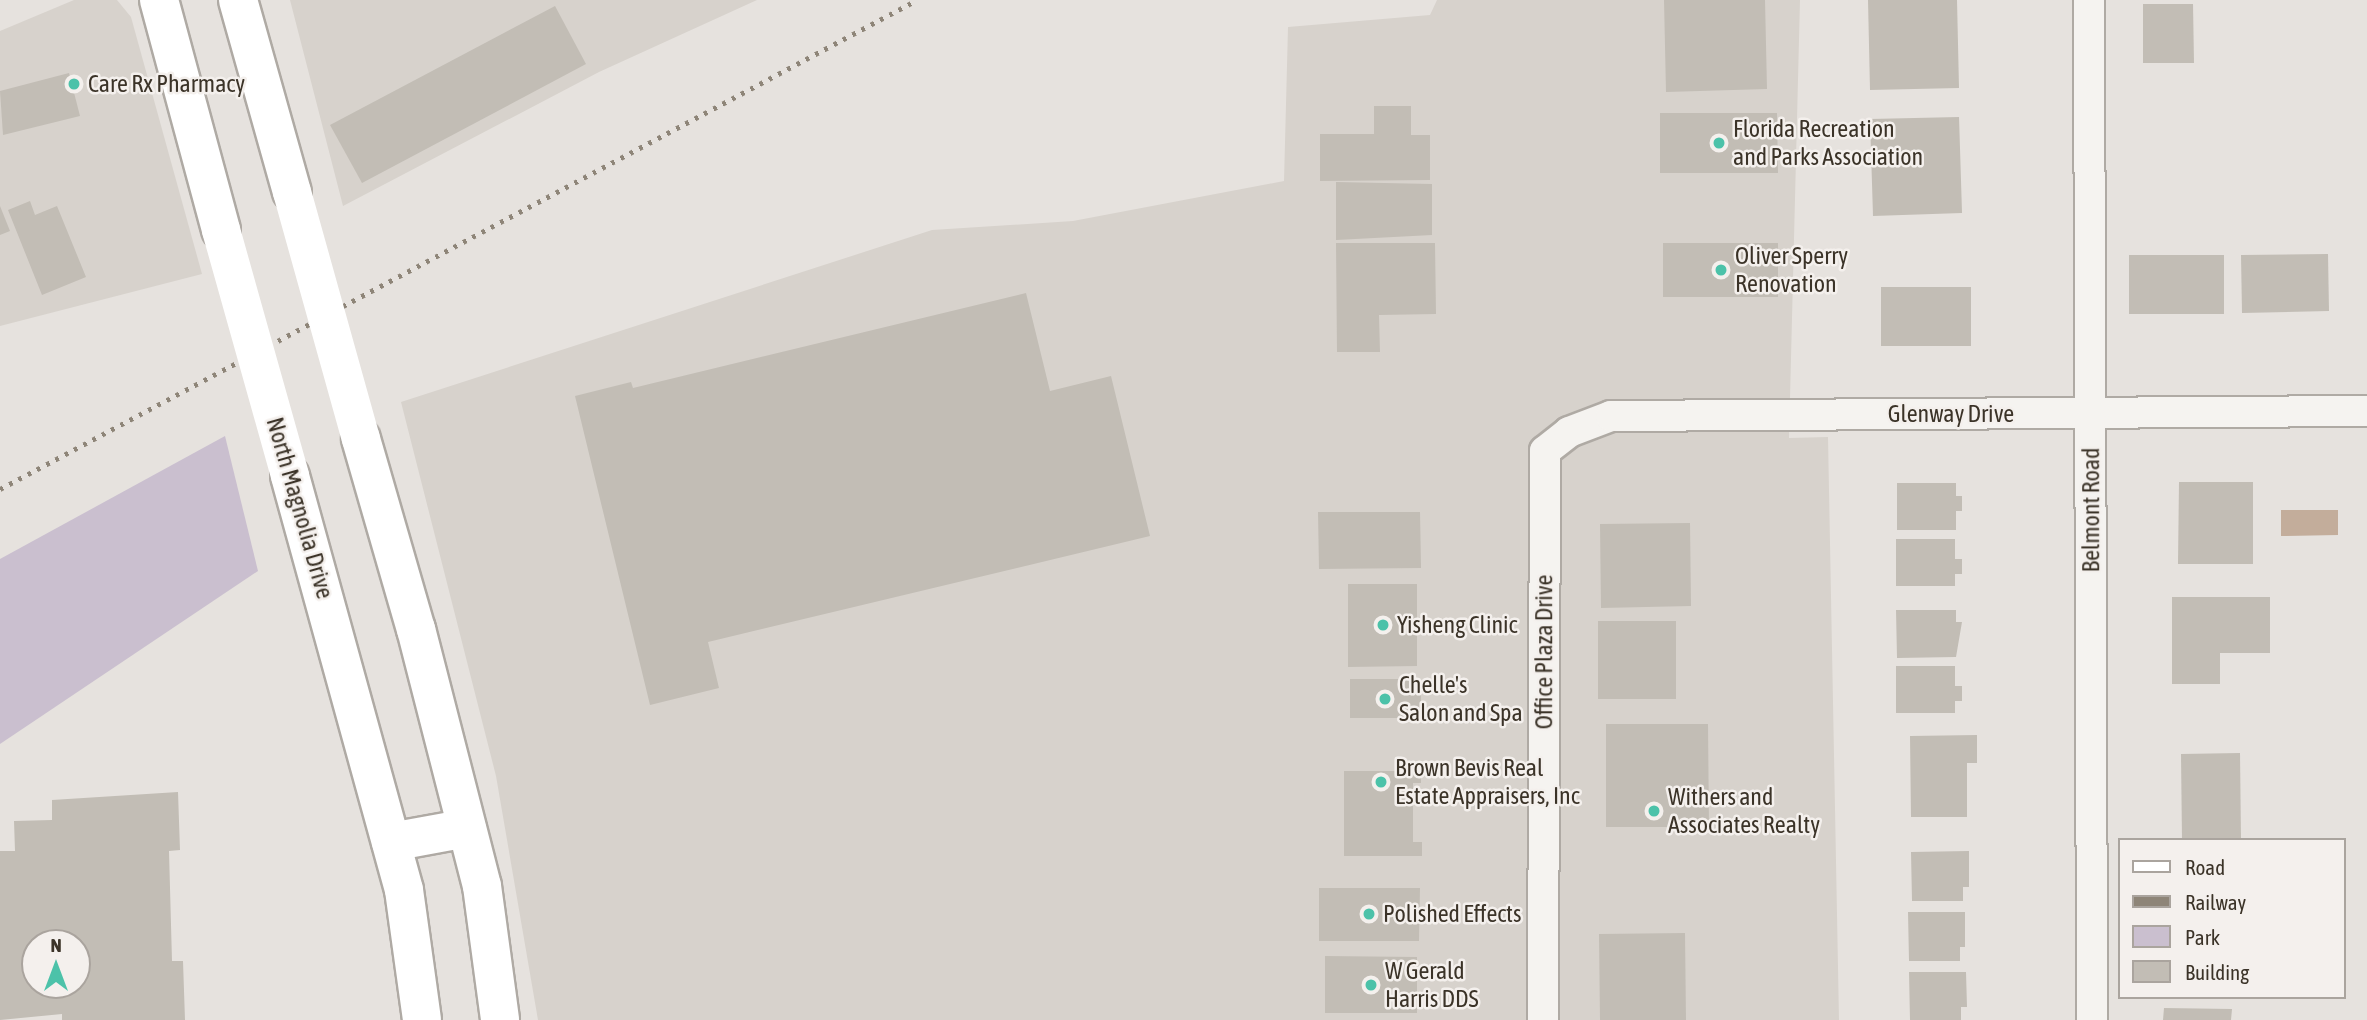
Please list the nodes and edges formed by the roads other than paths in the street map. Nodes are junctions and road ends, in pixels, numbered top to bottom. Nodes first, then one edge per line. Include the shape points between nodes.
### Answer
1 (159, 0) edge
2 (238, 0) edge
3 (2089, 0) edge
4 (2367, 411) edge
5 (2090, 413) junction
6 (1545, 451) joint
7 (467, 828) junction
8 (391, 842) junction
9 (422, 1020) edge
10 (500, 1020) edge
11 (1543, 1020) edge
12 (2092, 1020) edge

1 - 8 main road, North Magnolia Drive, bridge
2 - 7 main road, bridge via 416,629
3 - 5 street, Belmont Road
4 - 5 street, Glenway Drive
5 - 6 street, Glenway Drive via 1611,415 1569,432
5 - 12 street, Belmont Road
6 - 11 street, Office Plaza Drive
7 - 8 main road
7 - 10 main road via 482,886
8 - 9 main road, North Magnolia Drive via 404,890

